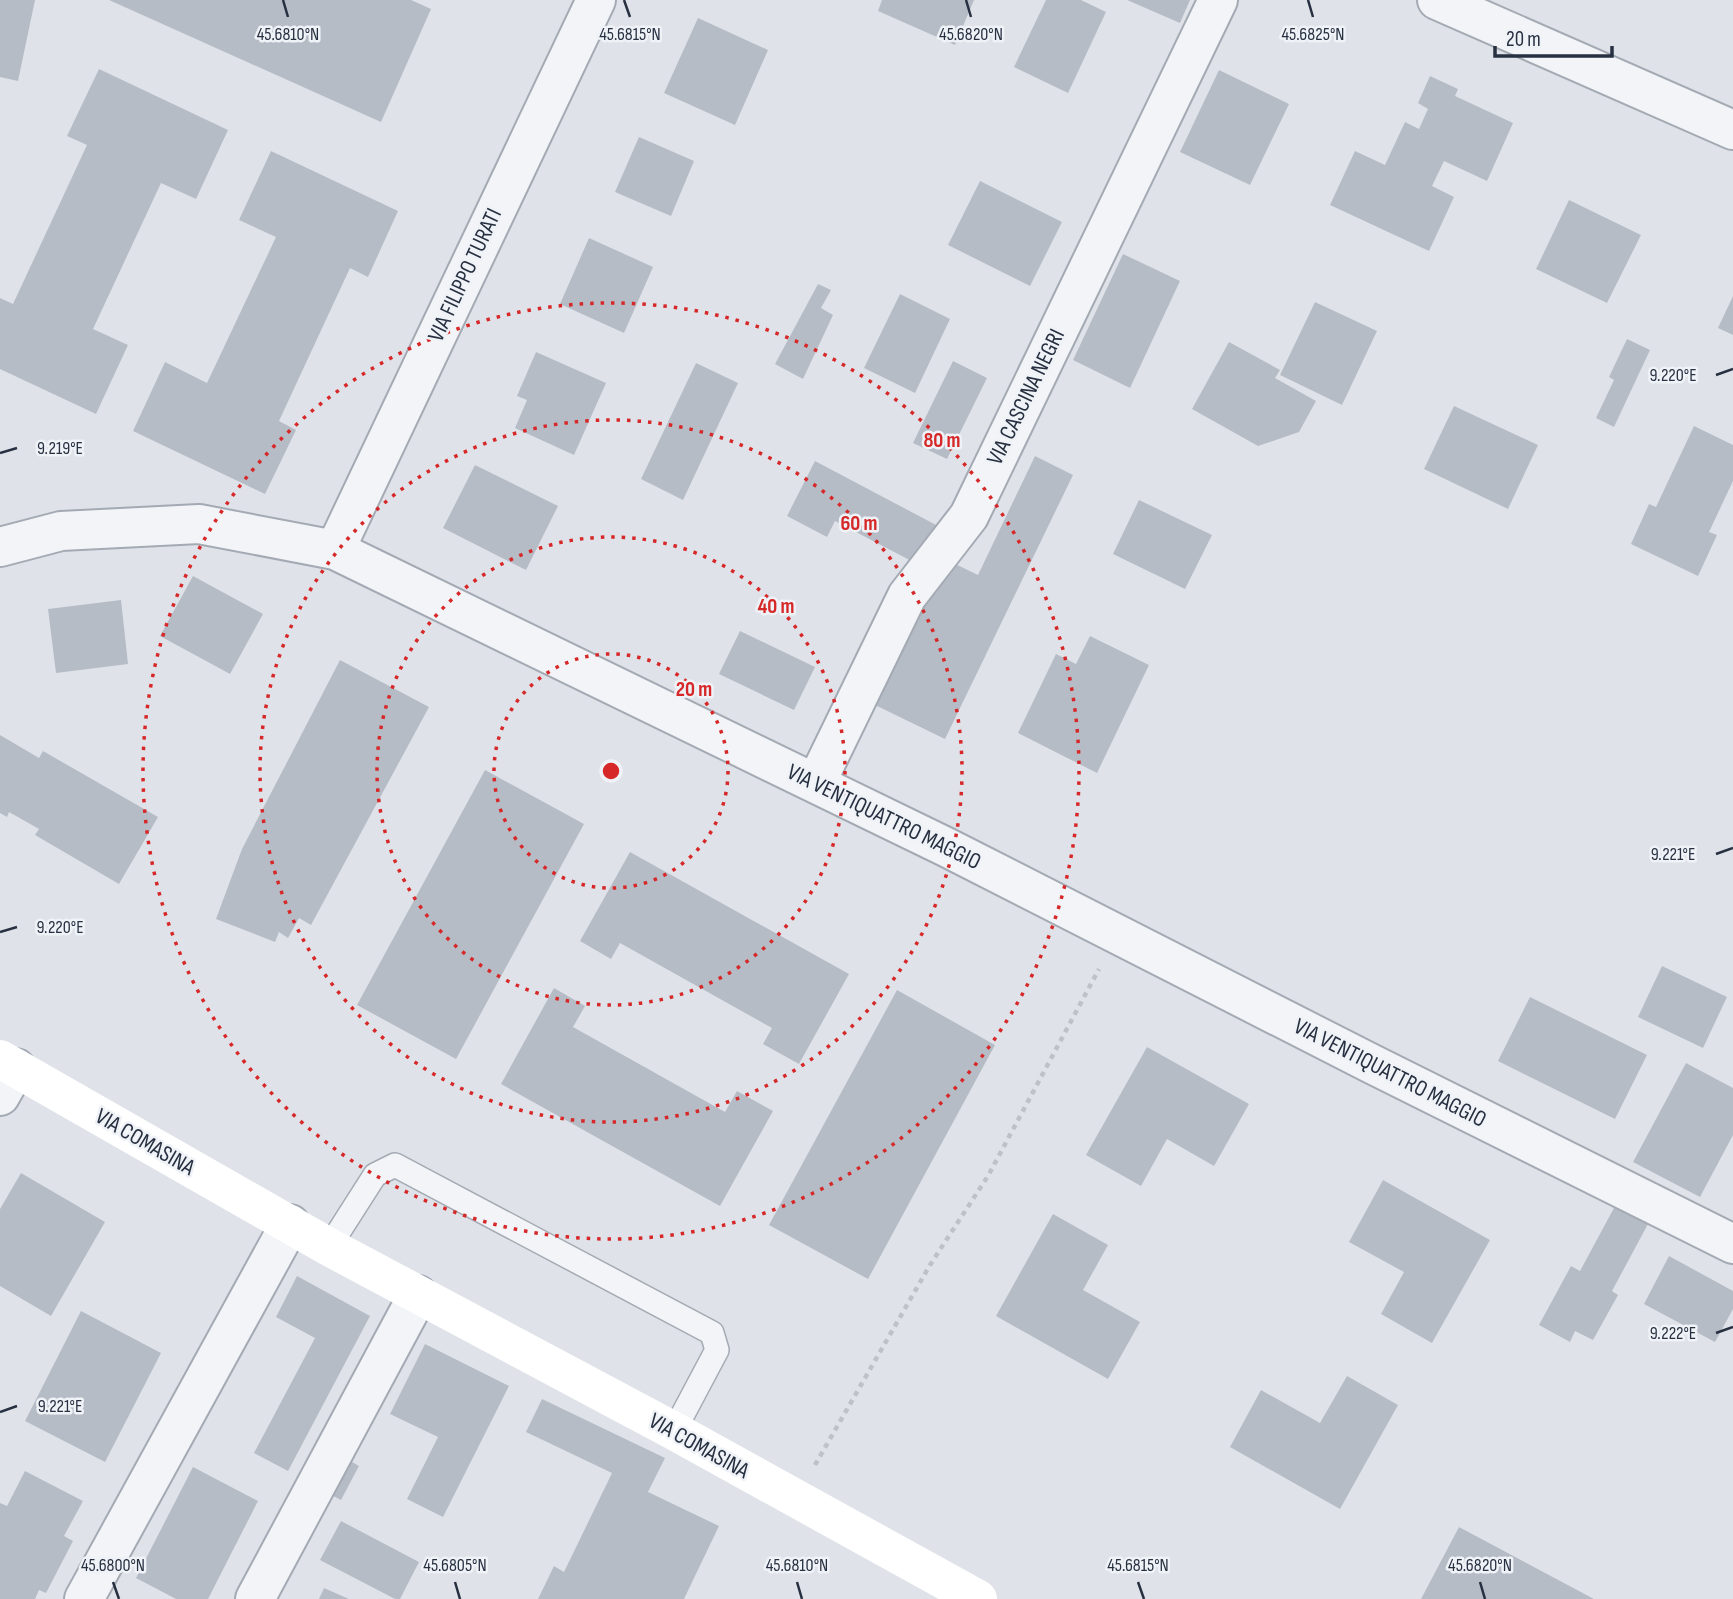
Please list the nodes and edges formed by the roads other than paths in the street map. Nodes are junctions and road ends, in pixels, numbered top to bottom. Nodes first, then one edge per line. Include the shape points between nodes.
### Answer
1 (596, 0) edge
2 (1218, 0) edge
3 (1437, 0) edge
4 (1733, 130) edge
5 (0, 547) edge
6 (335, 550) junction
7 (816, 783) junction
8 (5, 1074) edge
9 (290, 1224) junction
10 (1733, 1244) edge
11 (329, 1247) junction
12 (418, 1295) junction
13 (674, 1431) junction
14 (84, 1599) edge
15 (255, 1599) edge
16 (978, 1599) edge

1 - 6 street, VIA FILIPPO TURATI
2 - 7 street, VIA CASCINA NEGRI via 969,516 907,596
3 - 4 street
5 - 6 street, VIA VENTIQUATTRO MAGGIO via 61,531 199,524
6 - 7 street, VIA VENTIQUATTRO MAGGIO
7 - 10 street, VIA VENTIQUATTRO MAGGIO
8 - 9 street, VIA COMASINA
9 - 11 street, VIA COMASINA
9 - 14 street
11 - 12 street, VIA COMASINA
11 - 13 lane via 375,1175 394,1165 712,1333 717,1350
12 - 13 street, VIA COMASINA
12 - 15 street
13 - 16 street, VIA COMASINA

